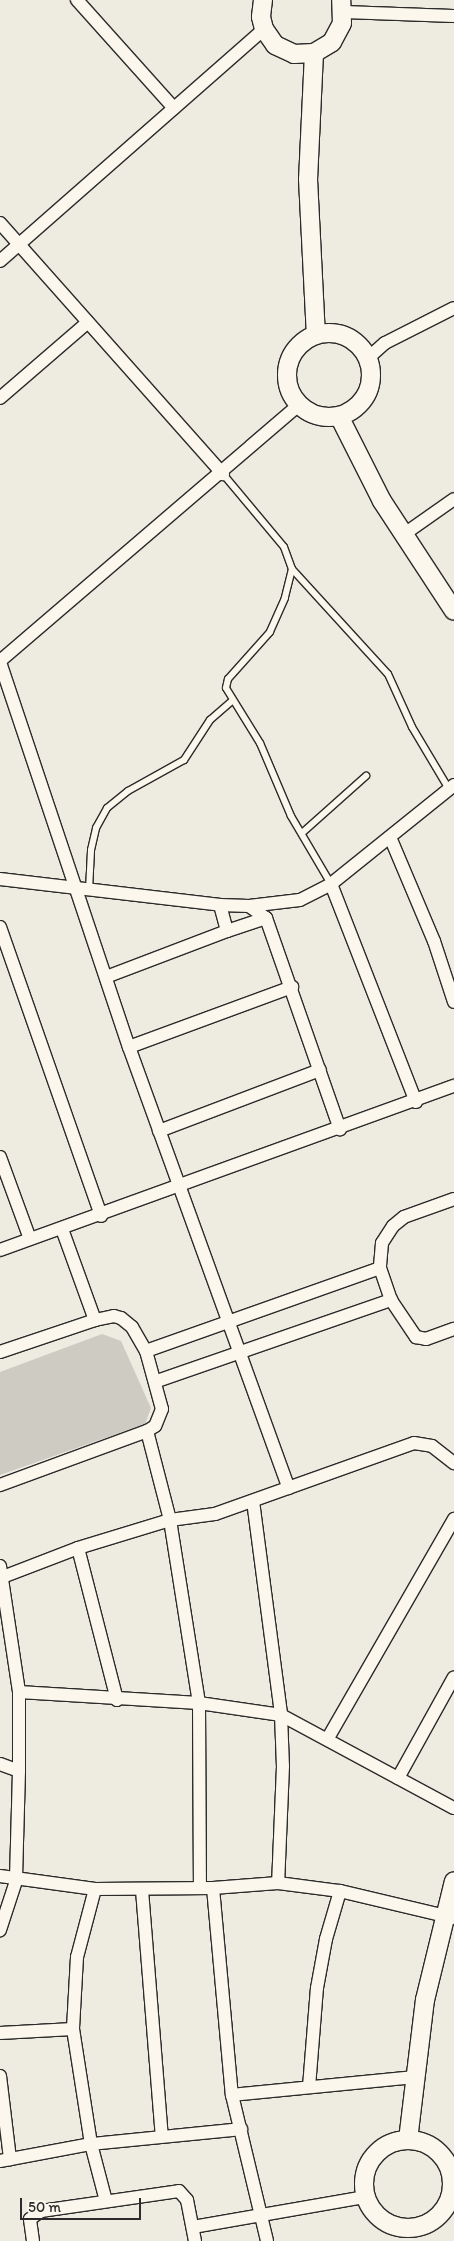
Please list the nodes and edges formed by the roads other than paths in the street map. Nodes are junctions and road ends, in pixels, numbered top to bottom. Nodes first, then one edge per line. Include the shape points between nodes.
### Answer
1 (78, 0) edge
2 (263, 0) edge
3 (342, 6) edge
4 (454, 16) edge
5 (264, 29) junction
6 (314, 53) junction
7 (174, 108) junction
8 (0, 223) edge
9 (20, 245) junction
10 (0, 261) edge
11 (454, 308) edge
12 (88, 322) junction
13 (316, 335) junction
14 (367, 359) junction
15 (0, 398) edge
16 (299, 405) junction
17 (339, 416) junction
18 (223, 474) junction
19 (454, 500) edge
20 (403, 535) junction
21 (292, 569) junction
22 (454, 611) edge
23 (0, 661) edge
24 (232, 701) junction
25 (366, 776) dead end
26 (452, 791) edge
27 (302, 833) junction
28 (390, 837) junction
29 (0, 879) edge
30 (331, 884) junction
31 (74, 890) junction
32 (89, 891) junction
33 (220, 905) junction
34 (249, 906) junction
35 (266, 918) junction
36 (0, 927) edge
37 (226, 931) junction
38 (106, 977) junction
39 (292, 987) junction
40 (454, 1002) edge
41 (129, 1047) junction
42 (320, 1070) junction
43 (454, 1086) edge
44 (416, 1102) junction
45 (340, 1129) junction
46 (160, 1131) junction
47 (0, 1157) edge
48 (179, 1188) junction
49 (454, 1199) edge
50 (102, 1216) junction
51 (62, 1229) junction
52 (30, 1239) junction
53 (0, 1250) edge
54 (380, 1268) junction
55 (391, 1300) junction
56 (95, 1320) junction
57 (227, 1323) junction
58 (454, 1329) edge
59 (0, 1352) edge
60 (146, 1352) junction
61 (238, 1353) junction
62 (157, 1381) junction
63 (147, 1431) junction
64 (454, 1463) edge
65 (0, 1485) edge
66 (288, 1488) junction
67 (253, 1501) junction
68 (454, 1519) edge
69 (170, 1520) junction
70 (78, 1548) junction
71 (1, 1574) edge
72 (454, 1677) edge
73 (20, 1692) junction
74 (117, 1700) junction
75 (199, 1702) junction
76 (281, 1714) junction
77 (328, 1738) junction
78 (0, 1764) edge
79 (20, 1771) junction
80 (398, 1778) junction
81 (454, 1808) edge
82 (0, 1876) edge
83 (454, 1880) edge
84 (16, 1881) junction
85 (278, 1883) junction
86 (207, 1887) junction
87 (95, 1890) junction
88 (142, 1890) junction
89 (340, 1891) junction
90 (449, 1916) edge
91 (0, 1930) edge
92 (73, 2028) junction
93 (0, 2032) edge
94 (0, 2076) edge
95 (414, 2077) junction
96 (309, 2087) junction
97 (232, 2095) junction
98 (241, 2129) junction
99 (162, 2136) junction
100 (408, 2140) junction
101 (91, 2144) junction
102 (5, 2160) edge
103 (453, 2181) edge
104 (365, 2197) junction
105 (106, 2201) junction
106 (262, 2217) junction
107 (193, 2227) junction
108 (409, 2235) edge
109 (32, 2241) edge
110 (195, 2241) edge
111 (267, 2241) edge

1 - 7 street
2 - 5 street via 261,18
3 - 4 street
3 - 6 street via 342,23 332,42
5 - 6 street via 275,45 294,54
5 - 7 street
6 - 13 street via 308,179
7 - 9 street
8 - 9 street
9 - 10 street
9 - 12 street
11 - 14 street via 385,343
12 - 15 street
12 - 18 street
13 - 14 street via 340,335 352,340
13 - 16 street via 294,352 288,365 287,380
14 - 17 street via 370,370 367,394 360,404
16 - 17 street via 318,416
16 - 18 street
17 - 20 street
18 - 21 lane via 284,547
18 - 23 street
19 - 20 street
20 - 22 street
21 - 24 lane via 285,598 270,632 226,683
21 - 26 lane via 388,674 406,716
23 - 31 street
24 - 27 lane via 269,761
24 - 32 lane via 210,720 184,760 128,791 107,808 96,828 90,850
25 - 27 lane
26 - 28 street
27 - 30 lane
28 - 30 street
28 - 40 street via 434,941
29 - 31 street
30 - 34 street via 300,900
30 - 44 street
31 - 32 street
31 - 38 street
32 - 33 street
33 - 34 street
33 - 37 street
34 - 35 street
35 - 37 street
35 - 39 street
36 - 50 street
37 - 38 street
38 - 41 street
39 - 41 street
39 - 42 street
41 - 46 street
42 - 45 street
42 - 46 street
43 - 44 street
44 - 45 street
45 - 48 street
46 - 48 street
47 - 52 street
48 - 50 street
48 - 57 street
49 - 54 street via 404,1217 393,1226 382,1243
50 - 51 street
51 - 52 street
51 - 56 street
52 - 53 street
54 - 55 street
54 - 57 street
55 - 58 street via 416,1337 426,1340
55 - 61 street
56 - 59 street
56 - 60 street via 114,1316 121,1318 132,1327
57 - 60 street
57 - 61 street
60 - 62 street
61 - 62 street
61 - 66 street
62 - 63 street via 162,1409 155,1426
63 - 65 street
63 - 69 street
64 - 66 street via 432,1446 414,1443
66 - 67 street
67 - 69 street via 215,1514
67 - 76 street
68 - 77 street
69 - 70 street
69 - 75 street
70 - 71 street
70 - 74 street
71 - 73 street
72 - 80 street
73 - 74 street
73 - 79 street
74 - 75 street
75 - 76 street
75 - 86 street
76 - 77 street
76 - 85 street via 283,1766
77 - 80 street
78 - 79 street
79 - 84 street
80 - 81 street
82 - 84 street
83 - 90 street
84 - 87 street
84 - 91 street
85 - 86 street
85 - 89 street
86 - 88 street
86 - 97 street
87 - 88 street
87 - 92 street via 77,1957
88 - 99 street
89 - 90 street
89 - 96 street via 326,1939 317,1988
90 - 95 street via 425,2000
92 - 93 street
92 - 101 street
94 - 102 street
95 - 96 street
95 - 100 street
96 - 97 street
97 - 98 street
98 - 99 street
98 - 106 street
99 - 101 street
100 - 103 street via 421,2142 443,2157
100 - 104 street via 382,2148 372,2158 366,2170
101 - 102 street
101 - 105 street
103 - 108 street via 445,2209 435,2220
104 - 106 street
104 - 108 street via 381,2220
105 - 107 street via 183,2192
105 - 109 street via 36,2212 30,2219
106 - 107 street
106 - 111 street
107 - 110 street

